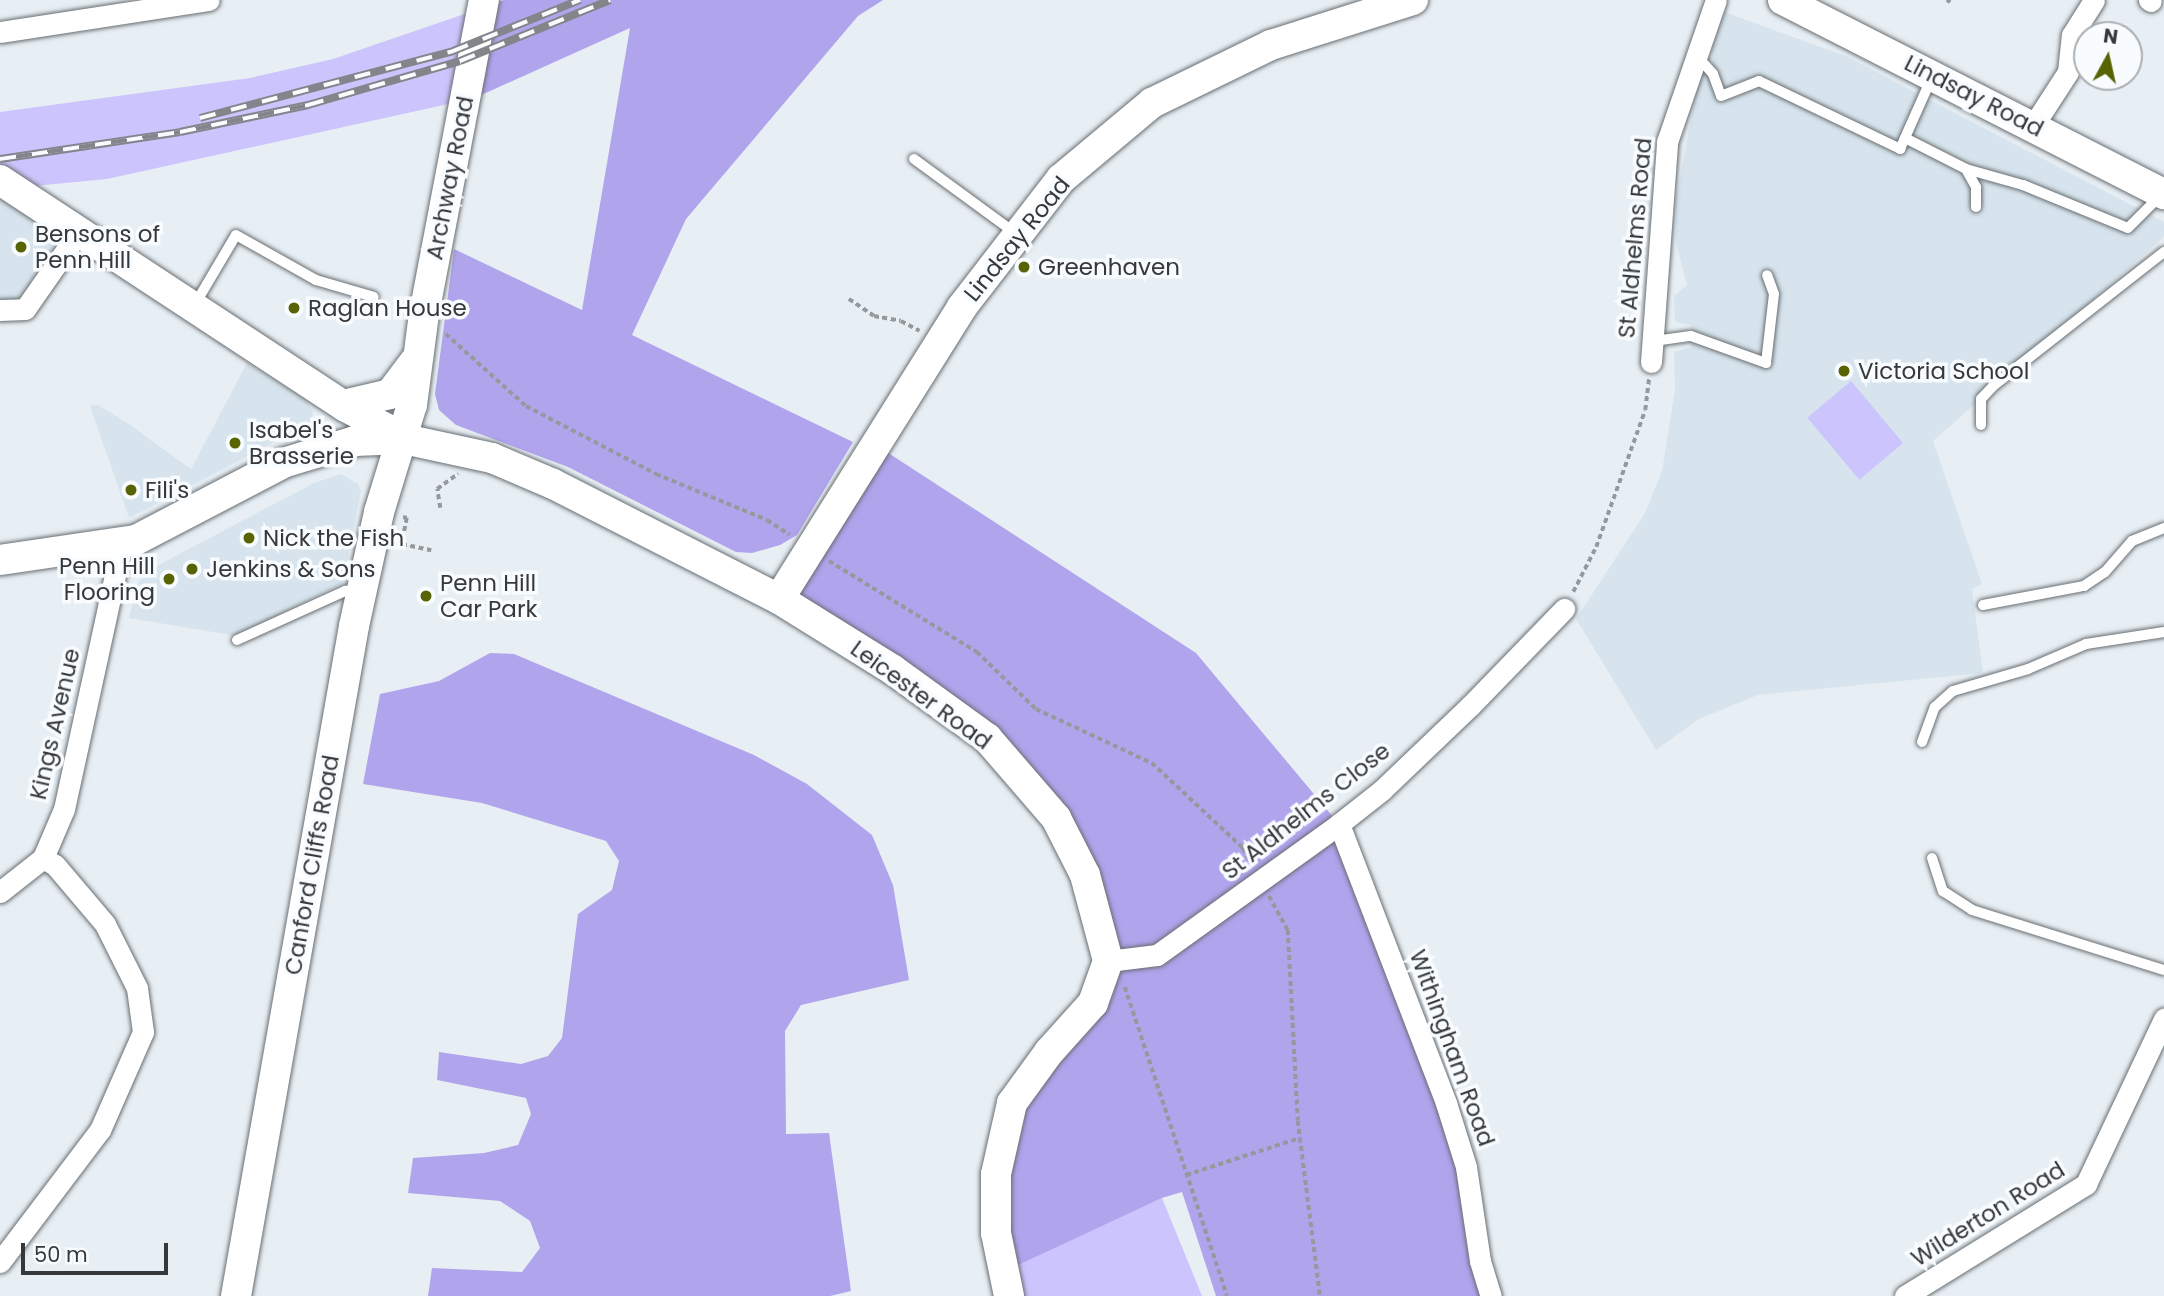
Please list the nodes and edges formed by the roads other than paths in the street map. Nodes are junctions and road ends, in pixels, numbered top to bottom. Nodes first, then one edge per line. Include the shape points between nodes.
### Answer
1 (209, 0) edge
2 (484, 0) edge
3 (1413, 0) edge
4 (1716, 0) edge
5 (1783, 0) edge
6 (2094, 0) edge
7 (0, 32) edge
8 (1696, 55) junction
9 (1934, 75) junction
10 (2033, 126) junction
11 (1905, 138) junction
12 (914, 159) dead end
13 (1966, 169) junction
14 (0, 180) edge
15 (2164, 194) edge
16 (1976, 207) dead end
17 (78, 233) junction
18 (1020, 237) junction
19 (2164, 252) edge
20 (1767, 275) dead end
21 (374, 297) dead end
22 (194, 306) junction
23 (0, 310) edge
24 (1653, 351) joint
25 (417, 359) junction
26 (343, 405) junction
27 (1981, 425) dead end
28 (404, 439) junction
29 (2164, 528) edge
30 (122, 544) junction
31 (0, 560) edge
32 (365, 589) junction
33 (779, 599) junction
34 (1983, 605) dead end
35 (1564, 609) road end
36 (2164, 632) edge
37 (237, 640) dead end
38 (1922, 742) dead end
39 (1339, 824) junction
40 (43, 858) junction
41 (1932, 858) dead end
42 (0, 892) edge
43 (1108, 961) junction
44 (2164, 970) edge
45 (2164, 1019) edge
46 (0, 1262) edge
47 (236, 1296) edge
48 (1009, 1296) edge
49 (1491, 1296) edge
50 (1905, 1296) edge

1 - 7 street
2 - 25 street, Archway Road
3 - 18 street, Lindsay Road via 1271,46 1152,103 1061,179
4 - 8 street, St Aldhelms Road
5 - 9 street, Lindsay Road
6 - 10 street via 2072,35 2068,72
8 - 11 lane via 1713,74 1721,96 1759,81 1900,149
8 - 24 street, St Aldhelms Road via 1667,142
9 - 10 street, Lindsay Road
9 - 11 lane
10 - 15 street, Lindsay Road
11 - 13 lane
12 - 18 lane
13 - 15 lane via 2023,185 2128,228
13 - 16 lane via 1976,187
14 - 17 street
17 - 22 street
17 - 23 street via 25,309
18 - 33 street, Lindsay Road via 940,342
19 - 27 lane via 1993,386 1981,399
20 - 24 lane via 1774,305 1766,363 1691,336
21 - 22 lane via 316,280 236,235
22 - 26 street
25 - 26 street via 390,394
25 - 28 street, Archway Road
26 - 28 street
28 - 30 street via 355,441 283,463 157,531
28 - 32 street, Canford Cliffs Road via 379,512
28 - 33 street, Leicester Road via 492,458
29 - 34 lane via 2132,541 2105,572 2084,586
30 - 31 street
30 - 40 street, Kings Avenue via 64,809
32 - 37 lane via 345,591
32 - 47 street, Canford Cliffs Road via 354,626
33 - 43 street, Leicester Road via 893,670 987,738 1056,818 1085,875
35 - 39 street, St Aldhelms Close via 1545,634 1412,762
36 - 38 lane via 2086,644 1953,691 1935,707
39 - 43 street, St Aldhelms Close via 1157,955
39 - 49 street, Withingham Road via 1446,1103 1466,1167 1480,1261
40 - 42 street, Kings Avenue
40 - 46 street via 55,865 105,924 137,988 143,1032 100,1130
41 - 44 lane via 1944,891 1972,911
43 - 48 street via 1093,1003 1012,1103 996,1174 996,1233
45 - 50 street, Wilderton Road via 2087,1184

